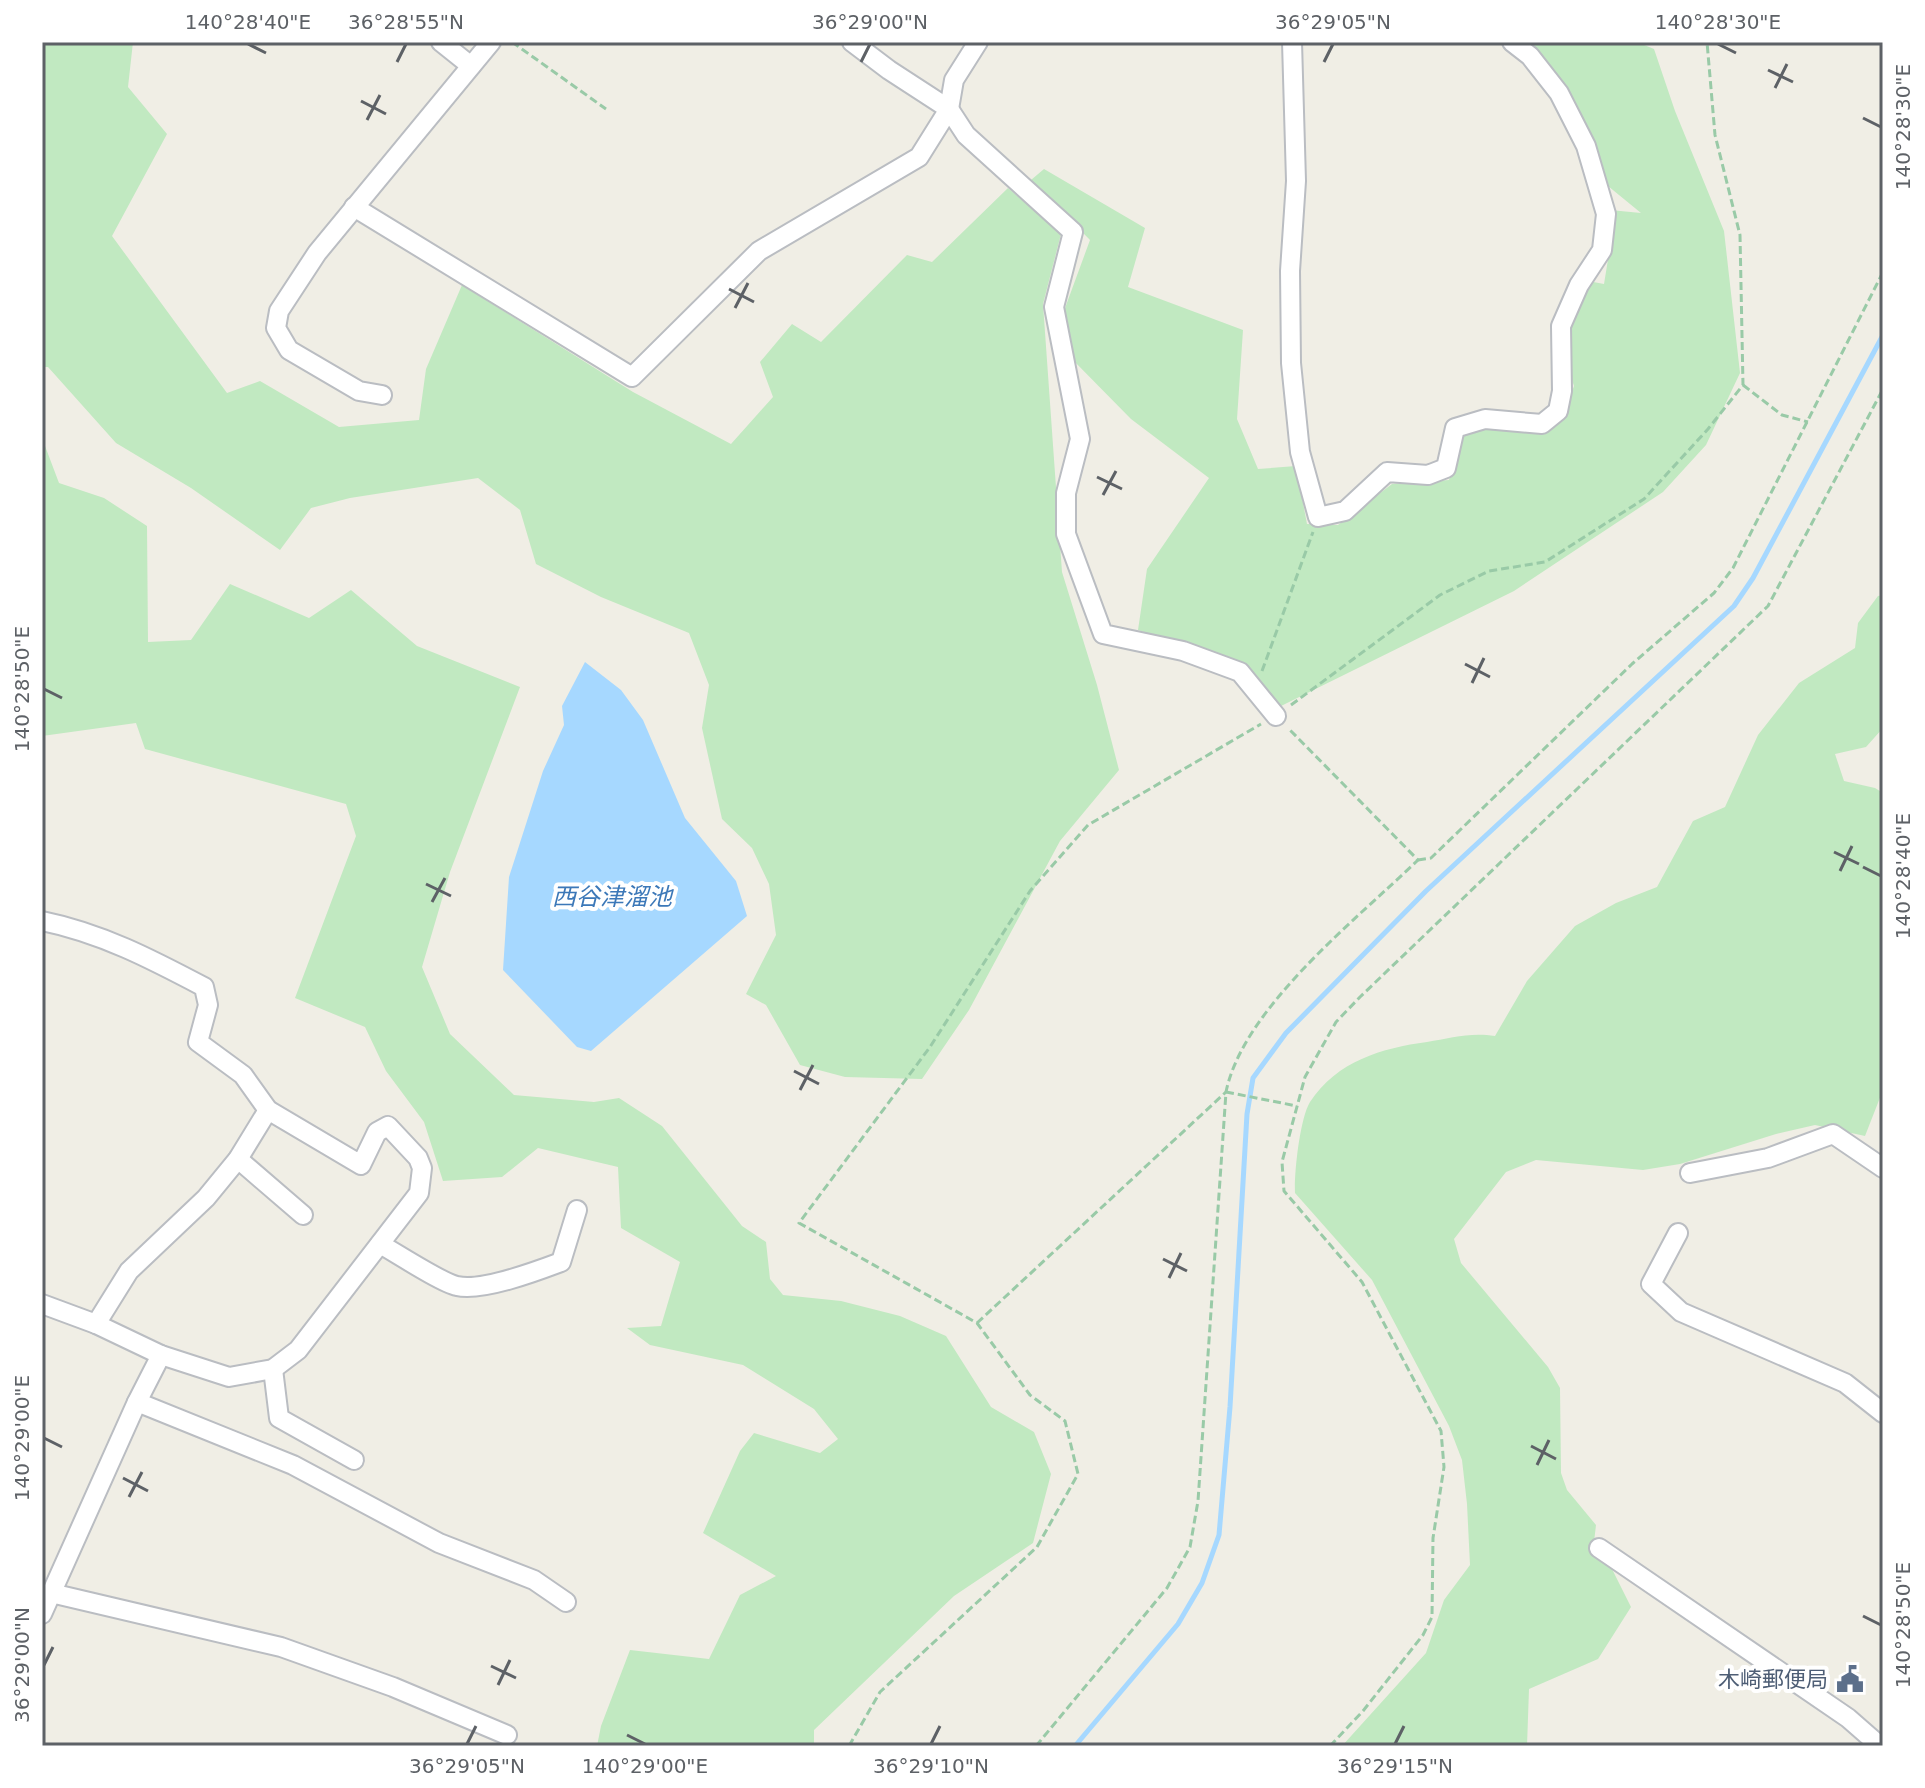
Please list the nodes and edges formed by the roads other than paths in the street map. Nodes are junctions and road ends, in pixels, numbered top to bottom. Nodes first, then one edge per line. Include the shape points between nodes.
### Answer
1 (441, 42) edge
2 (491, 42) edge
3 (852, 42) edge
4 (978, 42) edge
5 (1292, 42) edge
6 (1512, 42) edge
7 (471, 66) junction
8 (949, 109) junction
9 (354, 207) junction
10 (382, 395) dead end
11 (1276, 716) road end
12 (42, 921) edge
13 (268, 1110) junction
14 (238, 1159) junction
15 (1883, 1168) edge
16 (1690, 1173) dead end
17 (577, 1210) dead end
18 (303, 1215) dead end
19 (1678, 1233) dead end
20 (380, 1244) junction
21 (42, 1304) edge
22 (96, 1324) junction
23 (161, 1355) junction
24 (273, 1369) junction
25 (137, 1402) junction
26 (1883, 1413) edge
27 (354, 1460) dead end
28 (1599, 1548) dead end
29 (566, 1602) dead end
30 (45, 1606) edge
31 (507, 1735) dead end
32 (1875, 1740) edge

1 - 7 street
2 - 7 street
3 - 8 street
4 - 8 street via 954,80
5 - 6 street via 1296,181 1291,363 1300,452 1318,517 1345,511 1387,472 1428,475 1446,468 1455,428 1485,419 1542,424 1558,411 1561,326 1602,250 1606,214 1586,146 1559,93
7 - 9 street
8 - 9 street via 919,157 759,251 632,377
8 - 11 street via 966,135 1073,232 1054,307 1080,439 1066,493 1066,534 1103,634 1183,651 1240,672
9 - 10 street via 279,311 276,328 289,350 359,391
12 - 13 street via 82,929 204,987 208,1005 198,1042 243,1075
13 - 14 street
13 - 20 street via 361,1165 377,1132 388,1126 418,1158 419,1193
14 - 18 street
14 - 22 street via 206,1198 129,1271
15 - 16 street via 1833,1134 1768,1158
17 - 20 street via 561,1262 472,1286 456,1286
19 - 26 street via 1651,1284 1681,1312 1845,1383
20 - 24 street via 298,1350
21 - 22 street
22 - 23 street
23 - 24 street via 229,1377
23 - 25 street
24 - 27 street via 279,1418
25 - 29 street via 293,1465 439,1543 534,1580
25 - 30 street
28 - 32 street
30 - 31 street via 281,1647

